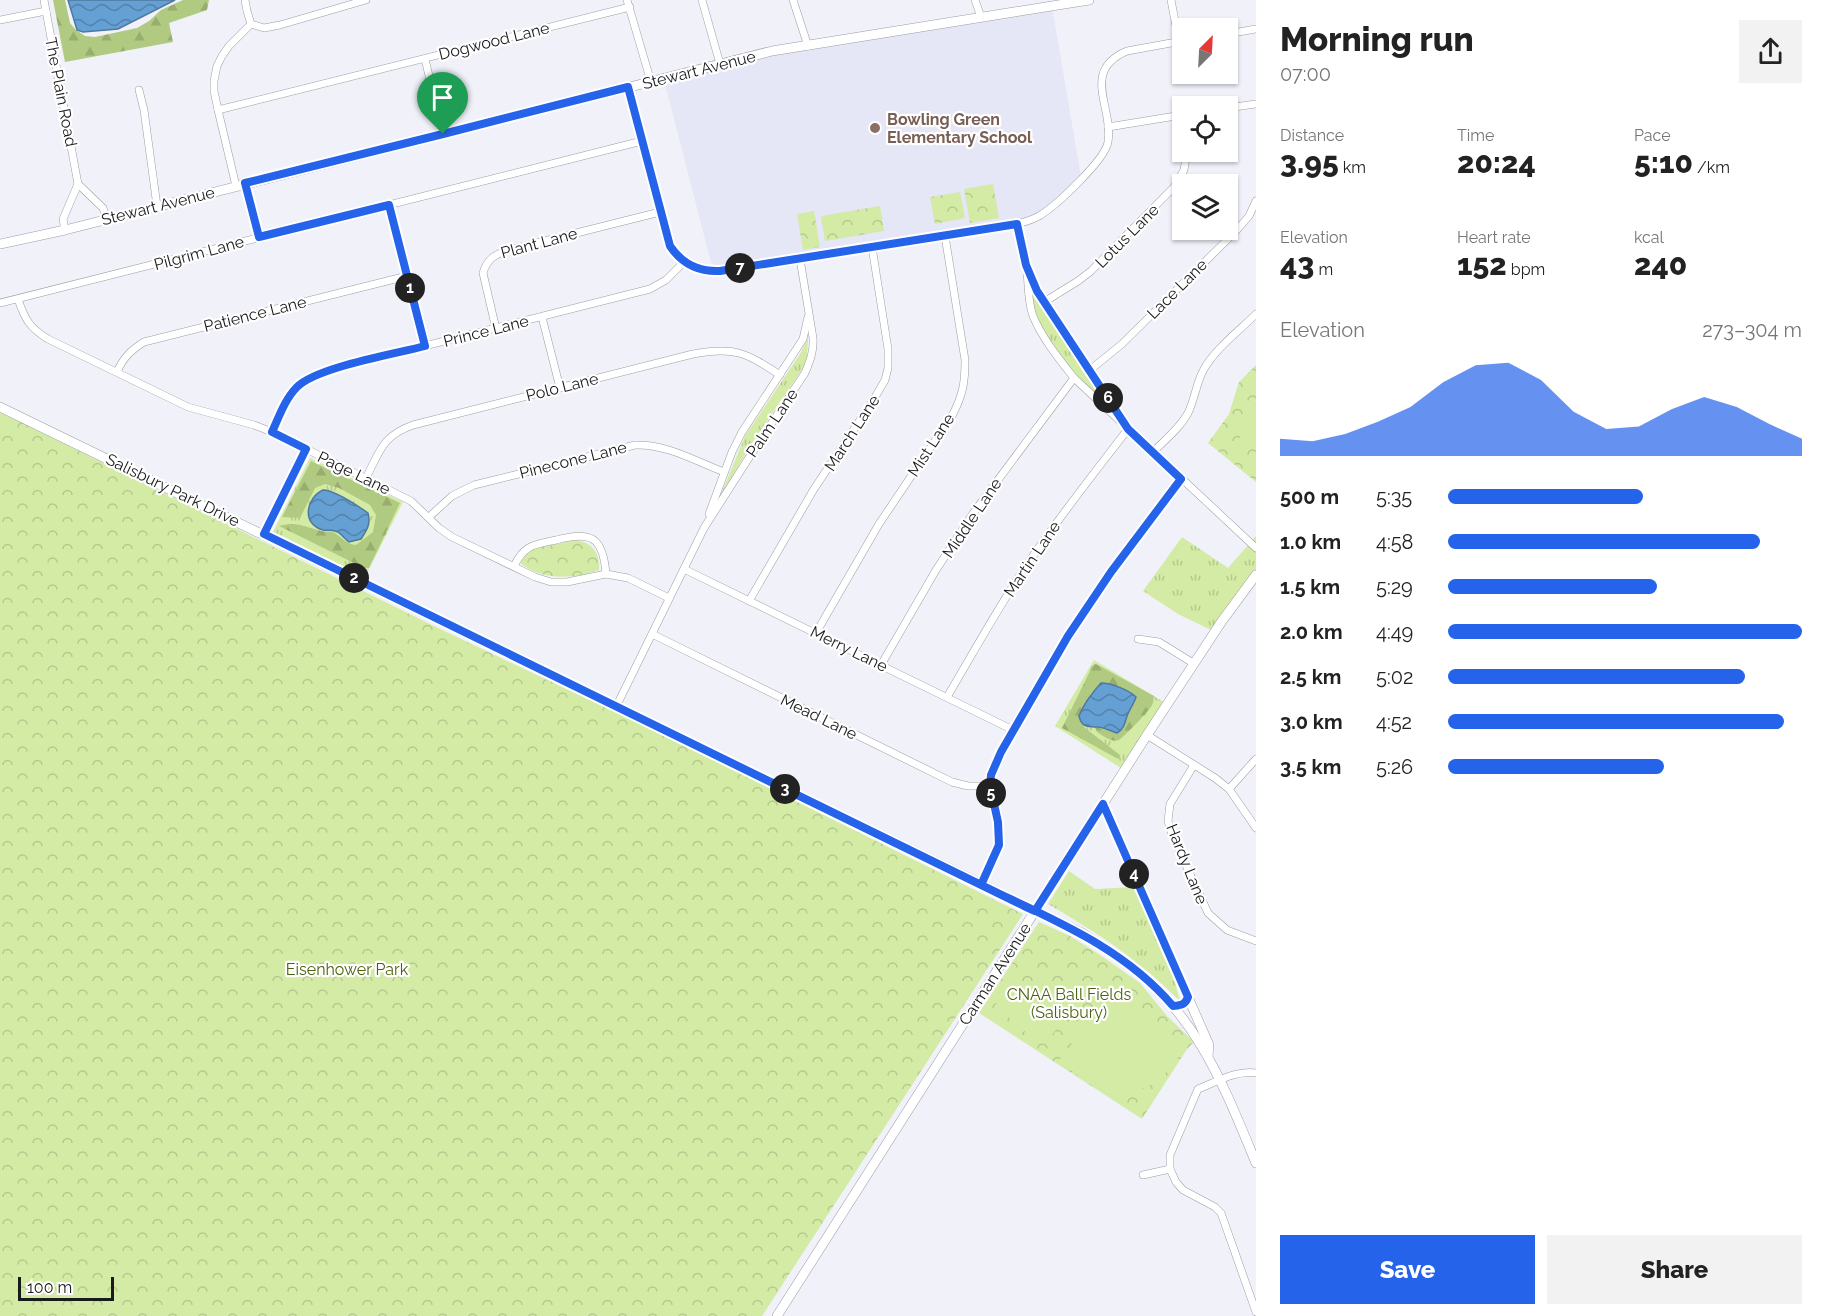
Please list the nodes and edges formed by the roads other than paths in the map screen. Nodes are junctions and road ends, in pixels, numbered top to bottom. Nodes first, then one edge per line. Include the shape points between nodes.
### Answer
1 (44, 0) edge
2 (245, 0) edge
3 (366, 0) edge
4 (702, 0) edge
5 (793, 0) edge
6 (975, 0) edge
7 (1089, 0) edge
8 (1171, 0) edge
9 (629, 3) edge
10 (1056, 3) edge
11 (46, 11) junction
12 (981, 18) junction
13 (1175, 18) edge
14 (0, 20) edge
15 (251, 24) junction
16 (1256, 29) edge
17 (1238, 32) edge
18 (1172, 43) edge
19 (807, 46) junction
20 (424, 59) junction
21 (720, 64) junction
22 (651, 82) junction
23 (628, 87) junction
24 (139, 90) dead end
25 (1256, 104) edge
26 (1238, 106) edge
27 (218, 110) junction
28 (1172, 117) edge
29 (1108, 127) junction
30 (443, 134) junction
31 (642, 141) junction
32 (1185, 162) edge
33 (78, 184) junction
34 (241, 185) junction
35 (1256, 201) edge
36 (389, 205) junction
37 (157, 206) junction
38 (660, 212) junction
39 (106, 218) junction
40 (1017, 224) junction
41 (65, 230) junction
42 (945, 236) junction
43 (259, 237) junction
44 (0, 244) edge
45 (872, 247) junction
46 (800, 259) junction
47 (684, 262) junction
48 (1026, 265) junction
49 (407, 276) junction
50 (18, 299) junction
51 (1044, 302) junction
52 (0, 303) edge
53 (809, 311) junction
54 (1256, 314) edge
55 (542, 317) junction
56 (496, 328) junction
57 (425, 346) junction
58 (1090, 370) junction
59 (117, 372) junction
60 (780, 375) junction
61 (1074, 378) junction
62 (560, 388) junction
63 (0, 407) edge
64 (1128, 429) junction
65 (272, 432) junction
66 (306, 449) junction
67 (1153, 452) junction
68 (724, 472) junction
69 (366, 478) junction
70 (1181, 479) junction
71 (429, 517) junction
72 (704, 528) junction
73 (264, 534) junction
74 (1256, 549) edge
75 (514, 566) junction
76 (684, 569) junction
77 (606, 574) junction
78 (1256, 575) edge
79 (669, 598) junction
80 (749, 601) junction
81 (816, 633) junction
82 (652, 634) junction
83 (1138, 639) dead end
84 (1193, 663) junction
85 (881, 665) junction
86 (947, 698) junction
87 (616, 707) junction
88 (1013, 730) junction
89 (1147, 735) junction
90 (1256, 759) edge
91 (1194, 765) junction
92 (990, 786) junction
93 (1229, 789) junction
94 (1103, 804) junction
95 (1256, 828) edge
96 (981, 885) junction
97 (1035, 911) junction
98 (1256, 941) edge
99 (1188, 997) junction
100 (1173, 1006) junction
101 (1209, 1056) junction
102 (1256, 1073) edge
103 (1221, 1079) junction
104 (1256, 1163) edge
105 (1170, 1169) junction
106 (1143, 1175) dead end
107 (1256, 1312) edge
108 (777, 1316) edge

1 - 11 street, The Plain Road
2 - 15 street
3 - 15 street via 280,25 264,28
4 - 21 street
5 - 19 street
6 - 12 street
7 - 10 main road, Stewart Avenue
8 - 13 street
9 - 20 street, Dogwood Lane
9 - 22 street
10 - 12 main road, Stewart Avenue
11 - 14 street
11 - 33 street, The Plain Road
12 - 19 main road, Stewart Avenue
15 - 27 street via 229,46 217,66 214,91
16 - 17 street
18 - 29 street via 1127,51 1111,61 1101,84
19 - 21 main road, Stewart Avenue
20 - 27 street, Dogwood Lane
20 - 30 street
21 - 22 main road, Stewart Avenue
22 - 23 main road, Stewart Avenue
23 - 30 main road, Stewart Avenue
23 - 31 street
24 - 37 street
25 - 26 street
27 - 34 street
28 - 29 street
29 - 40 street via 1108,143 1095,165 1040,215
30 - 34 main road, Stewart Avenue
31 - 36 street, Pilgrim Lane
31 - 38 street
32 - 51 street, Lotus Lane via 1166,196 1091,271
33 - 39 street via 103,207
33 - 41 street via 63,219
34 - 37 main road, Stewart Avenue
34 - 43 street
35 - 58 street, Lace Lane via 1236,231 1122,344
36 - 43 street, Pilgrim Lane
36 - 49 street
37 - 39 main road, Stewart Avenue
38 - 47 street via 670,246
38 - 56 street, Plant Lane via 494,256 483,273
39 - 41 main road, Stewart Avenue
40 - 42 street
40 - 48 street
41 - 44 main road, Stewart Avenue
42 - 45 street
42 - 81 street, Mist Lane via 964,360 962,395
43 - 50 street, Pilgrim Lane
45 - 46 street
45 - 80 street, March Lane via 888,349 885,380 814,489
46 - 47 street via 707,272
46 - 53 street, Palm Lane
47 - 55 street, Prince Lane via 659,285
48 - 51 street
48 - 61 street via 1033,315
49 - 57 street
49 - 59 street, Patience Lane via 144,342 134,348
50 - 52 street, Pilgrim Lane
50 - 59 street, Page Lane via 29,325 37,333
51 - 58 street
53 - 60 street, Palm Lane via 803,339
53 - 72 street, Palm Lane via 814,347 811,361
54 - 67 street via 1212,358 1199,379 1187,415
55 - 56 street, Prince Lane
55 - 62 street
56 - 57 street, Prince Lane
57 - 65 street, Prince Lane via 309,378 290,396
58 - 64 street
59 - 65 street, Page Lane via 188,407
60 - 62 street, Polo Lane via 742,353 714,350
60 - 68 street, Palm Lane via 742,432
61 - 64 street
61 - 85 street, Middle Lane via 974,512
62 - 69 street, Polo Lane via 398,430 384,443
63 - 73 main road, Salisbury Park Drive
64 - 67 street
64 - 86 street, Martin Lane via 1023,572
65 - 66 street, Page Lane
66 - 69 street, Page Lane
66 - 73 street
67 - 70 street
68 - 71 street, Pinecone Lane via 665,448 635,445 474,485 452,496
68 - 72 street, Palm Lane
69 - 71 street, Page Lane via 411,501
70 - 74 street
70 - 88 street via 1080,618
71 - 75 street, Page Lane via 452,537
72 - 76 street, Palm Lane
73 - 87 main road, Salisbury Park Drive
75 - 77 street, Page Lane via 551,582
75 - 77 street via 529,546 577,535 586,536 599,546
76 - 79 street, Palm Lane
76 - 80 street, Merry Lane
77 - 79 street, Page Lane via 628,578
78 - 84 main road, Carman Avenue
79 - 82 street, Palm Lane
80 - 81 street, Merry Lane
81 - 85 street, Merry Lane
82 - 87 street, Palm Lane
82 - 92 street, Mead Lane via 952,782
83 - 84 street via 1159,642
84 - 89 main road, Carman Avenue
85 - 86 street, Merry Lane
86 - 88 street, Merry Lane
87 - 96 main road, Salisbury Park Drive
88 - 92 street via 995,764
89 - 91 street
89 - 94 main road, Carman Avenue
90 - 93 street
91 - 93 street
91 - 98 street, Hardy Lane via 1170,804 1168,821 1172,835 1208,913 1227,930
92 - 96 street via 999,838
93 - 95 street
94 - 97 main road, Carman Avenue
94 - 99 main road
96 - 97 main road, Salisbury Park Drive
97 - 100 main road, Salisbury Park Drive via 1082,933 1124,960
97 - 108 main road, Carman Avenue
99 - 100 main road via 1182,1005
99 - 101 main road via 1209,1045
100 - 101 main road, Salisbury Park Drive
101 - 103 main road, Salisbury Park Drive
102 - 103 street
103 - 104 main road, Salisbury Park Drive
103 - 105 street via 1198,1089 1170,1155
105 - 106 street
105 - 107 street via 1183,1190 1221,1213

